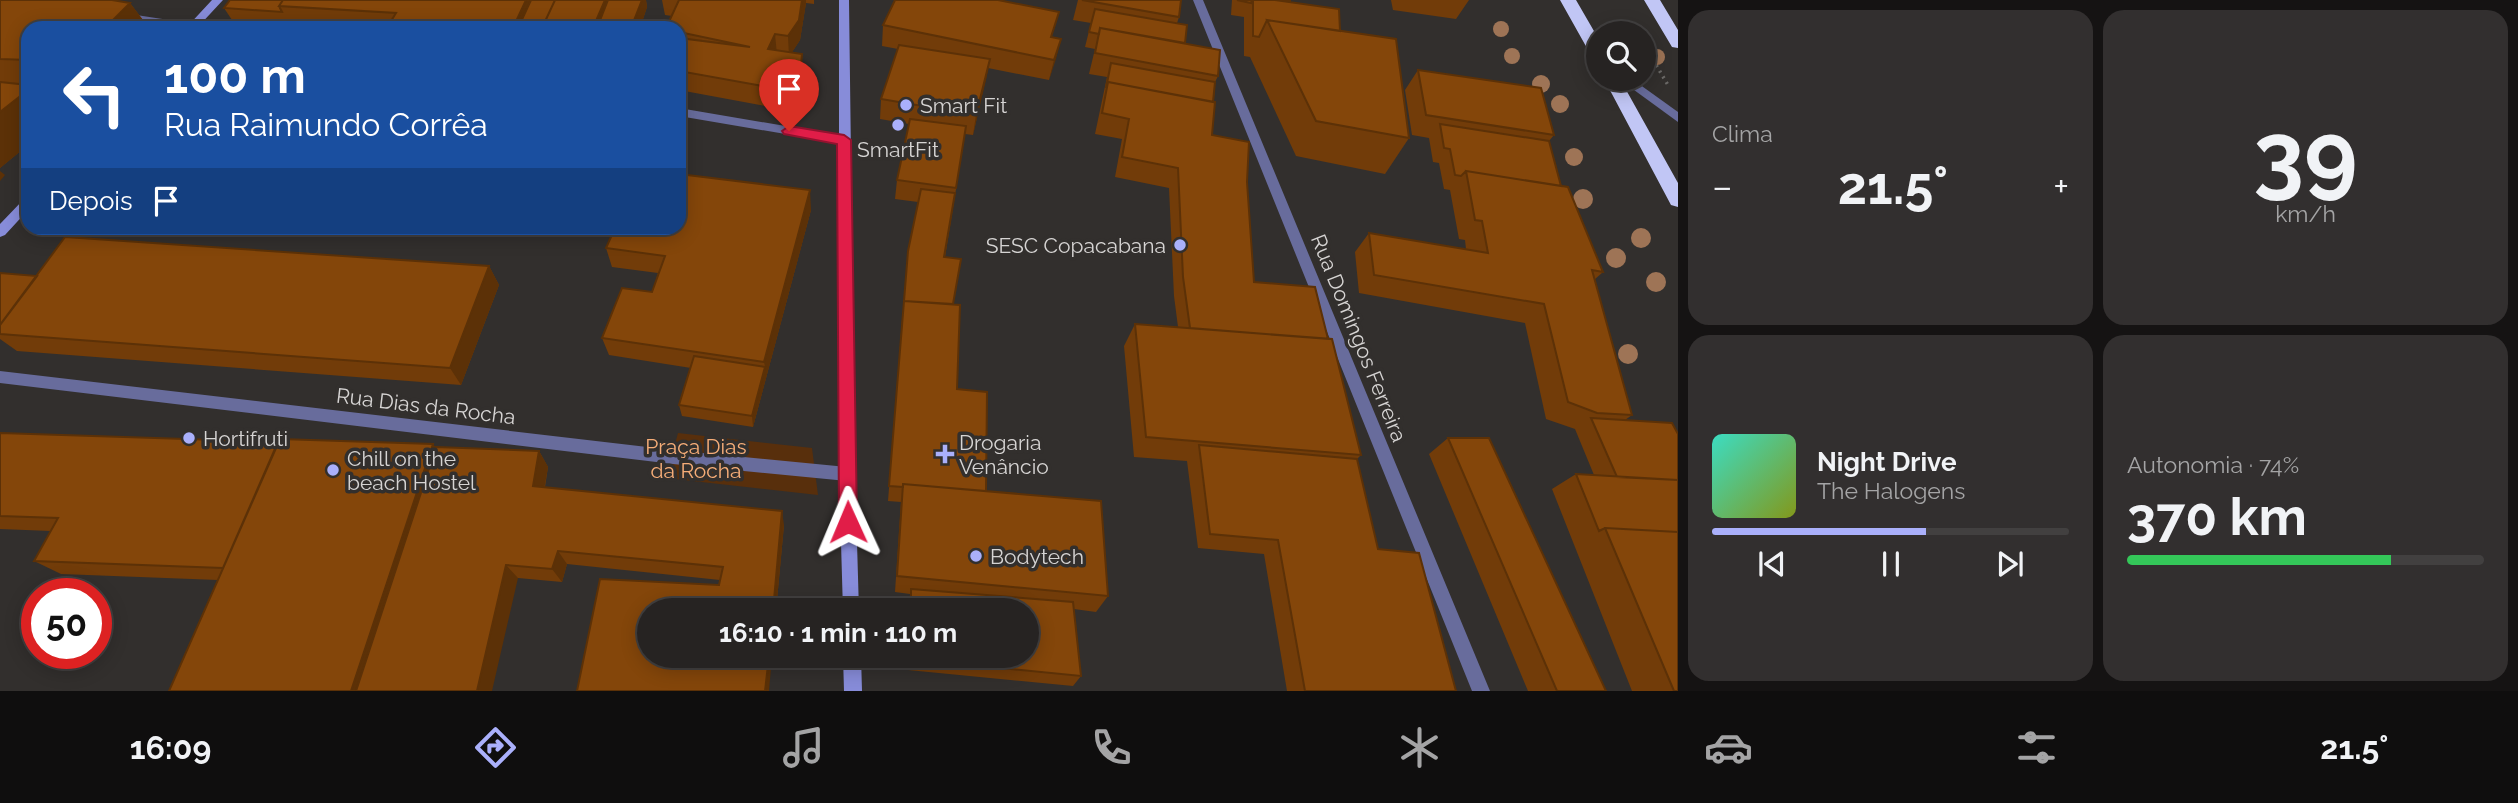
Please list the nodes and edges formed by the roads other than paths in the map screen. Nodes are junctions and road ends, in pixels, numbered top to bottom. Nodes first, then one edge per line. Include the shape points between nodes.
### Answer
1 (218, 0) edge
2 (844, 0) edge
3 (1198, 0) edge
4 (1568, 0) edge
5 (1652, 0) edge
6 (114, 14) edge
7 (158, 21) edge
8 (201, 21) edge
9 (1586, 32) edge
10 (1678, 43) edge
11 (1619, 91) edge
12 (1641, 91) edge
13 (686, 113) edge
14 (1678, 118) edge
15 (844, 140) junction
16 (1678, 200) edge
17 (21, 210) edge
18 (0, 232) edge
19 (0, 377) edge
20 (847, 474) junction
21 (851, 598) edge
22 (852, 668) edge
23 (853, 691) edge
24 (1481, 691) edge

1 - 8 main road
2 - 15 main road
3 - 24 street, Rua Domingos Ferreira
4 - 9 highway
5 - 10 highway
6 - 7 street
11 - 16 highway
12 - 14 street
13 - 15 street
15 - 20 main road
17 - 18 main road
19 - 20 street, Rua Dias da Rocha
20 - 21 main road
22 - 23 main road

